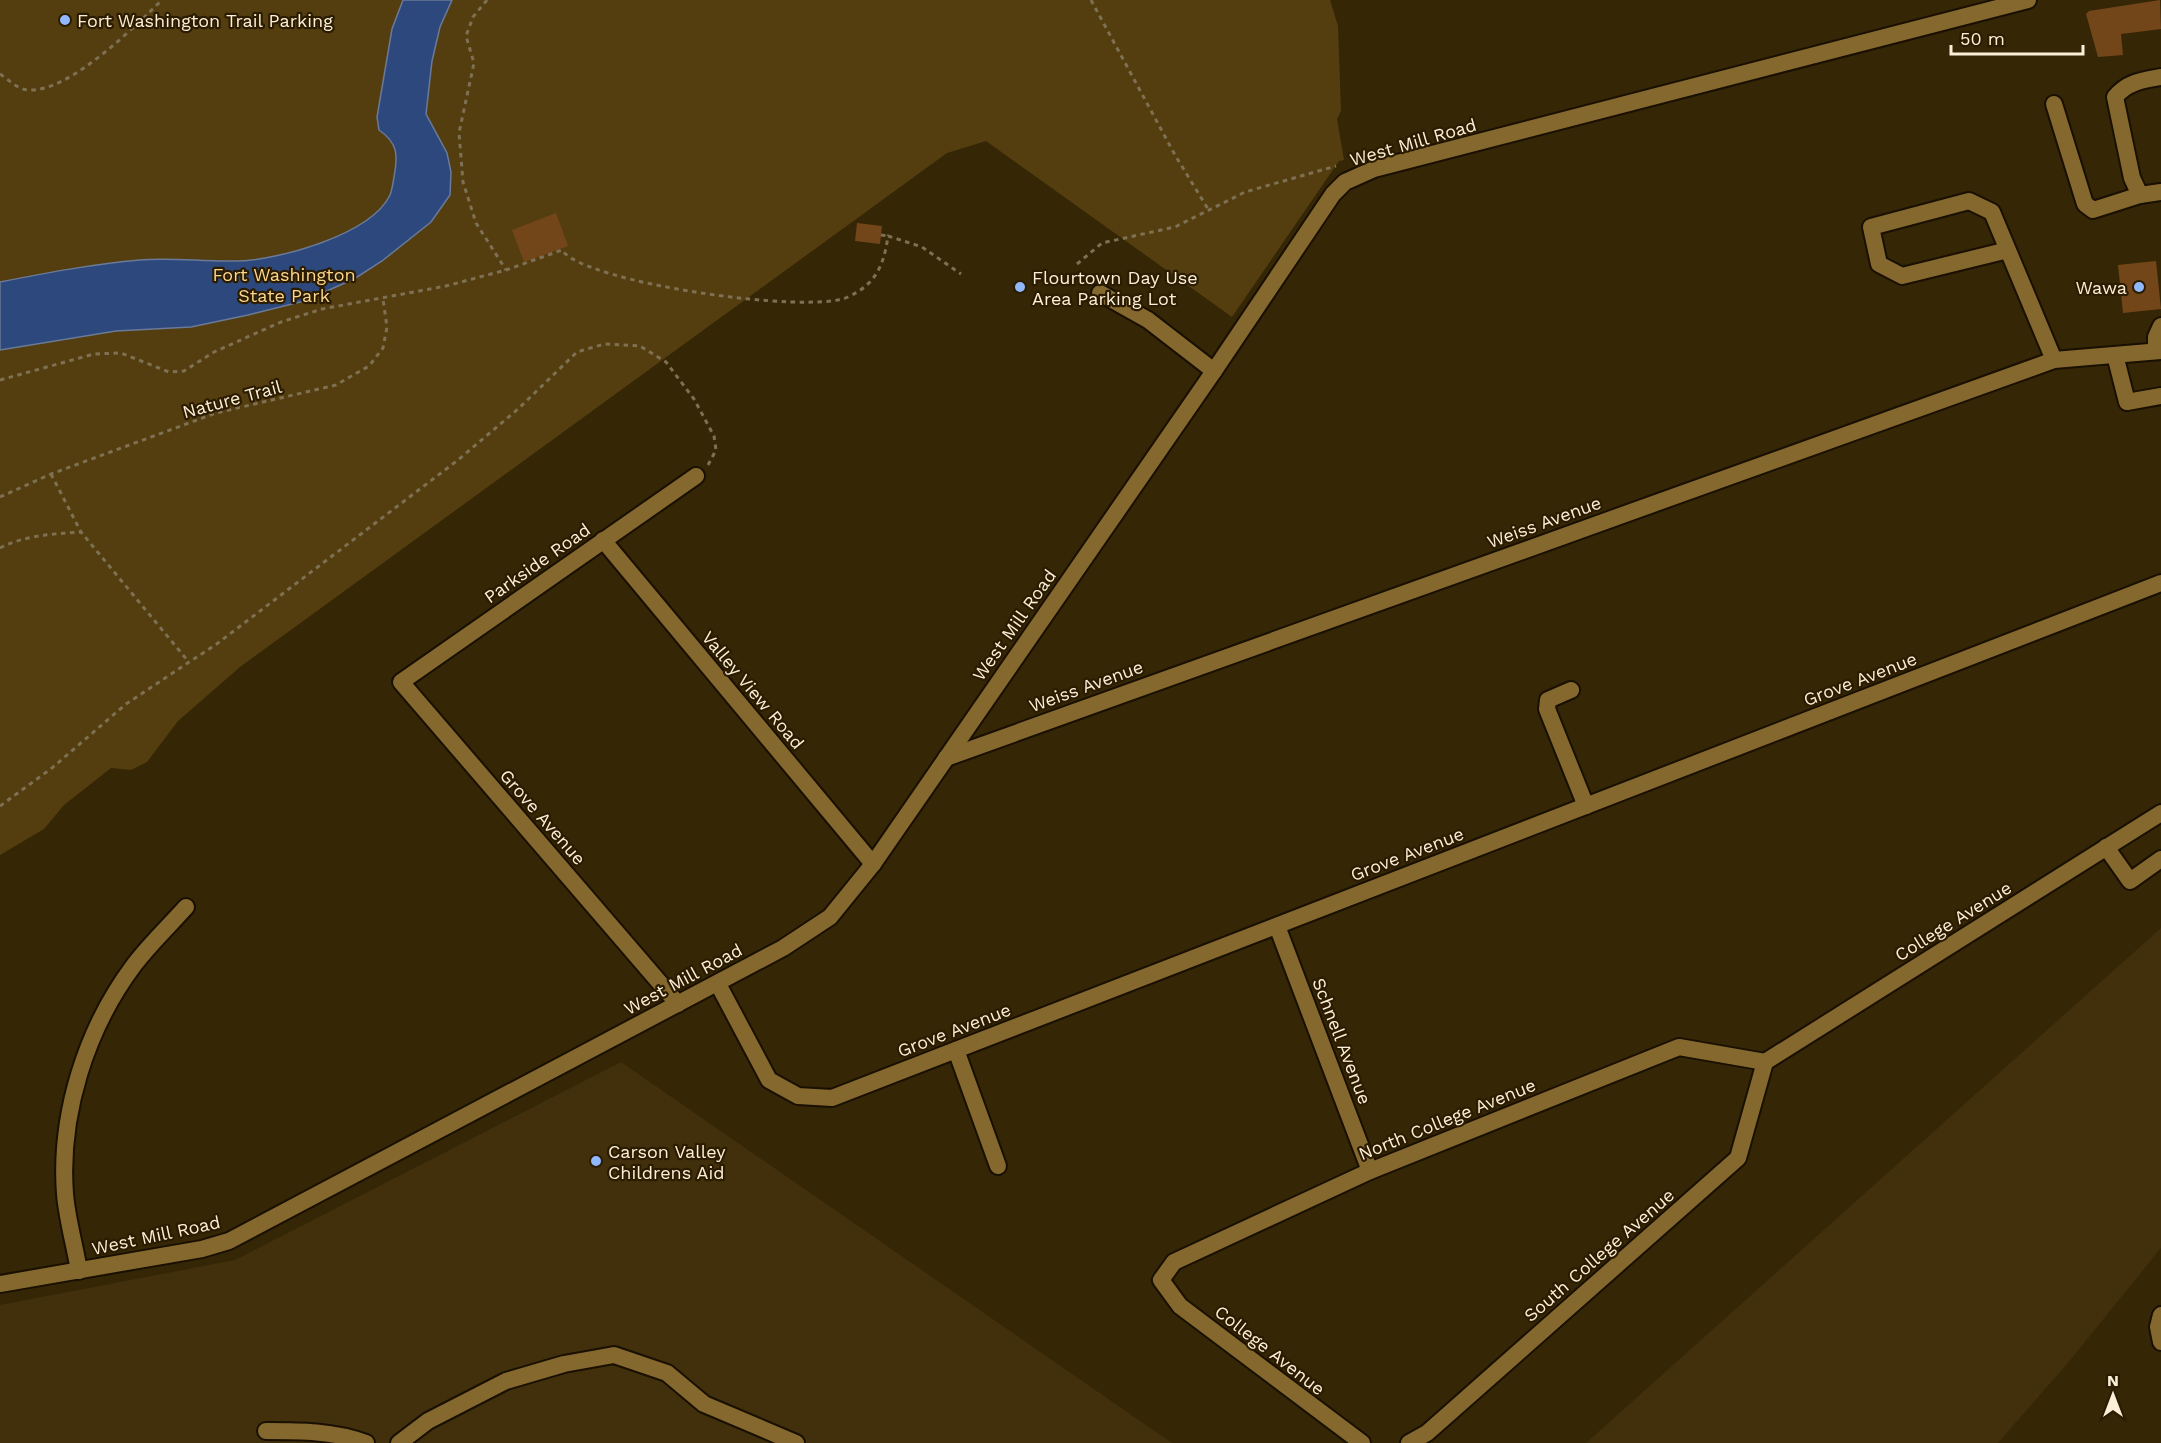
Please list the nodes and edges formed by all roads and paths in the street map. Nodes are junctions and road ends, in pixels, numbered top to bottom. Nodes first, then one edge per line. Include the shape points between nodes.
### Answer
1 (162, 0) edge
2 (487, 0) edge
3 (1091, 0) edge
4 (2028, 0) edge
5 (0, 75) edge
6 (2161, 77) edge
7 (2054, 104) dead end
8 (1344, 163) dead end
9 (2161, 192) edge
10 (2140, 195) junction
11 (1208, 209) junction
12 (881, 235) dead end
13 (888, 236) junction
14 (2008, 250) junction
15 (1077, 264) dead end
16 (506, 270) junction
17 (961, 274) dead end
18 (1100, 293) dead end
19 (383, 298) junction
20 (2161, 326) edge
21 (2158, 351) edge
22 (2115, 355) junction
23 (2054, 360) junction
24 (1214, 371) junction
25 (0, 380) edge
26 (2161, 396) edge
27 (51, 474) junction
28 (696, 476) joint
29 (0, 497) edge
30 (81, 532) junction
31 (603, 540) junction
32 (0, 548) edge
33 (2161, 583) edge
34 (188, 661) junction
35 (401, 682) joint
36 (1571, 690) dead end
37 (946, 758) junction
38 (0, 806) edge
39 (1586, 806) junction
40 (2161, 813) edge
41 (2106, 847) junction
42 (2161, 859) edge
43 (873, 864) junction
44 (186, 907) dead end
45 (1277, 926) junction
46 (718, 984) junction
47 (678, 1004) junction
48 (956, 1050) junction
49 (1765, 1062) junction
50 (998, 1166) dead end
51 (1370, 1171) junction
52 (79, 1271) junction
53 (1161, 1280) joint
54 (0, 1284) edge
55 (2161, 1315) edge
56 (2161, 1342) edge
57 (266, 1431) dead end
58 (366, 1443) edge
59 (399, 1443) edge
60 (795, 1443) edge
61 (1362, 1443) edge
62 (1409, 1443) edge

1 - 5 path via 107,51 54,83 28,90
2 - 16 path via 472,17 466,36 474,63 459,133 463,182 476,224
3 - 11 path
4 - 24 street, West Mill Road via 1357,175 1333,194
6 - 10 street via 2136,82 2115,98 2132,178
7 - 10 street via 2085,204 2093,210
8 - 11 path via 1245,192
9 - 10 street
11 - 15 path via 1163,231 1102,243
12 - 13 path
13 - 16 path via 883,265 871,282 846,298 817,303 736,298 665,287 575,262 562,250
13 - 17 path via 922,247
14 - 14 street via 1992,212 1969,201 1871,227 1879,264 1902,276
14 - 23 street
16 - 19 path
18 - 24 street via 1148,320
19 - 25 path via 322,309 281,322 214,352 184,371 169,372 122,353 94,354
19 - 27 path, Nature Trail via 387,327 383,348 369,366 336,385 216,413
20 - 21 street via 2156,337
21 - 22 street, Weiss Avenue
22 - 23 street, Weiss Avenue
22 - 26 street via 2127,402
23 - 37 street, Weiss Avenue
24 - 37 street, West Mill Road
27 - 29 path, Nature Trail
27 - 30 path
28 - 31 street, Parkside Road
28 - 34 path via 712,462 716,450 714,436 694,399 666,362 640,346 604,344 577,352 458,460 218,643
30 - 32 path via 48,534
30 - 34 path
31 - 35 street, Parkside Road
31 - 43 street, Valley View Road
33 - 39 street, Grove Avenue
34 - 38 path via 126,704 52,768
35 - 47 street, Grove Avenue
36 - 39 street via 1548,700 1547,709
37 - 43 street, West Mill Road
39 - 45 street, Grove Avenue
40 - 41 street, College Avenue
41 - 42 street via 2130,881
41 - 49 street, College Avenue
43 - 46 street, West Mill Road via 845,902 822,923
44 - 52 street via 134,965 94,1033 83,1066 69,1116 65,1194
45 - 48 street, Grove Avenue
45 - 51 street, Schnell Avenue
46 - 47 street, West Mill Road
46 - 48 street, Grove Avenue via 769,1080 798,1096 832,1098
47 - 52 street, West Mill Road via 229,1241
48 - 50 street
49 - 51 street, North College Avenue via 1679,1047
49 - 62 street, South College Avenue via 1738,1158 1427,1433
51 - 53 street, North College Avenue via 1174,1262
52 - 54 street, West Mill Road
53 - 61 street, College Avenue via 1180,1306
55 - 56 street
57 - 58 street via 311,1431
59 - 60 street via 428,1421 506,1381 614,1355 667,1373 704,1404

